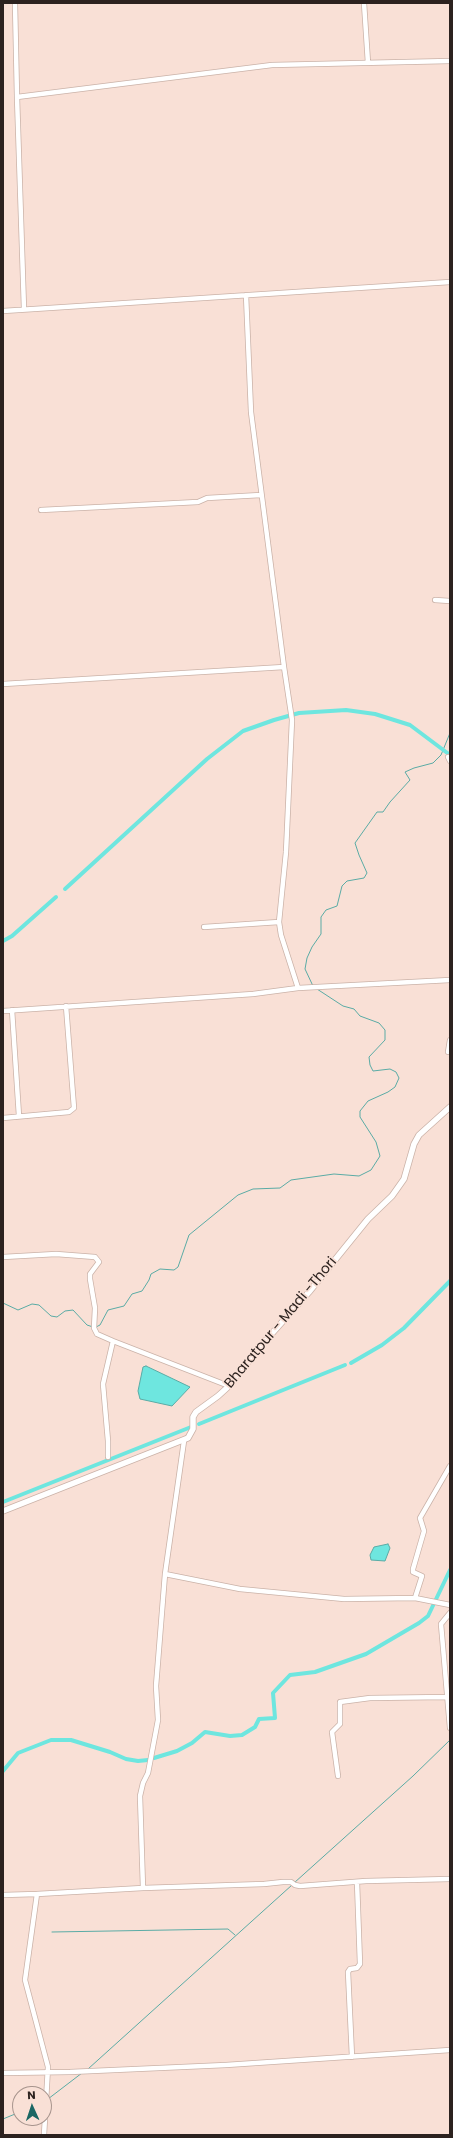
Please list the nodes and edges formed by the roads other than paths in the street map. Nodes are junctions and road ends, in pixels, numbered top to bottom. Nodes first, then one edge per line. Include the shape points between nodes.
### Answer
1 (15, 3) edge
2 (364, 3) edge
3 (450, 61) edge
4 (368, 63) junction
5 (17, 97) junction
6 (450, 282) edge
7 (246, 295) junction
8 (24, 309) junction
9 (3, 311) edge
10 (261, 495) junction
11 (41, 510) dead end
12 (434, 600) dead end
13 (450, 601) edge
14 (284, 667) junction
15 (3, 684) edge
16 (279, 922) junction
17 (204, 928) dead end
18 (450, 980) edge
19 (298, 988) junction
20 (66, 1006) junction
21 (12, 1010) junction
22 (3, 1011) edge
23 (450, 1040) edge
24 (448, 1052) dead end
25 (450, 1107) edge
26 (19, 1116) junction
27 (3, 1118) edge
28 (3, 1257) edge
29 (113, 1341) junction
30 (230, 1386) junction
31 (184, 1441) junction
32 (108, 1457) dead end
33 (450, 1466) edge
34 (3, 1511) edge
35 (165, 1574) junction
36 (415, 1598) junction
37 (450, 1605) edge
38 (450, 1613) edge
39 (447, 1697) junction
40 (450, 1728) edge
41 (338, 1776) dead end
42 (450, 1878) edge
43 (357, 1882) junction
44 (143, 1888) junction
45 (37, 1894) junction
46 (3, 1895) edge
47 (450, 2050) edge
48 (352, 2057) junction
49 (48, 2072) junction
50 (3, 2073) edge
51 (44, 2135) edge

1 - 5 street
2 - 4 street
3 - 4 street
4 - 5 street via 272,65
5 - 8 street
6 - 7 street
7 - 8 street
7 - 10 street via 251,412
8 - 9 street
10 - 11 street via 207,498 198,502
10 - 14 street
12 - 13 street
14 - 15 street
14 - 16 street via 292,717 286,852
16 - 17 street
16 - 19 street
18 - 19 street
19 - 20 street via 253,994
20 - 21 street
20 - 26 street via 74,1108 69,1112
21 - 22 street
21 - 26 street
23 - 24 street
25 - 30 main road, Bharatpur - Madi -Thori via 419,1135 404,1179 395,1192 368,1219
26 - 27 street
28 - 29 street via 56,1254 95,1257 99,1262 90,1274 95,1308 94,1328 97,1334
29 - 30 street
29 - 32 street via 103,1384
30 - 31 main road, Bharatpur - Madi -Thori via 196,1412 191,1434
31 - 34 main road
31 - 35 street
33 - 36 street via 420,1518 424,1531 413,1569 422,1576 422,1580
35 - 36 street via 240,1589 307,1596 344,1599
35 - 44 street via 156,1686 158,1720 148,1773 140,1796
36 - 37 street
38 - 39 street via 441,1624
39 - 40 street
39 - 41 street via 370,1698 340,1702 340,1724 332,1732
42 - 43 street
43 - 44 street
43 - 48 street via 360,1964 358,1968 350,1969 348,1972
44 - 45 street
45 - 46 street
45 - 49 street via 25,1980
47 - 48 street
48 - 49 street
49 - 50 street
49 - 51 street

